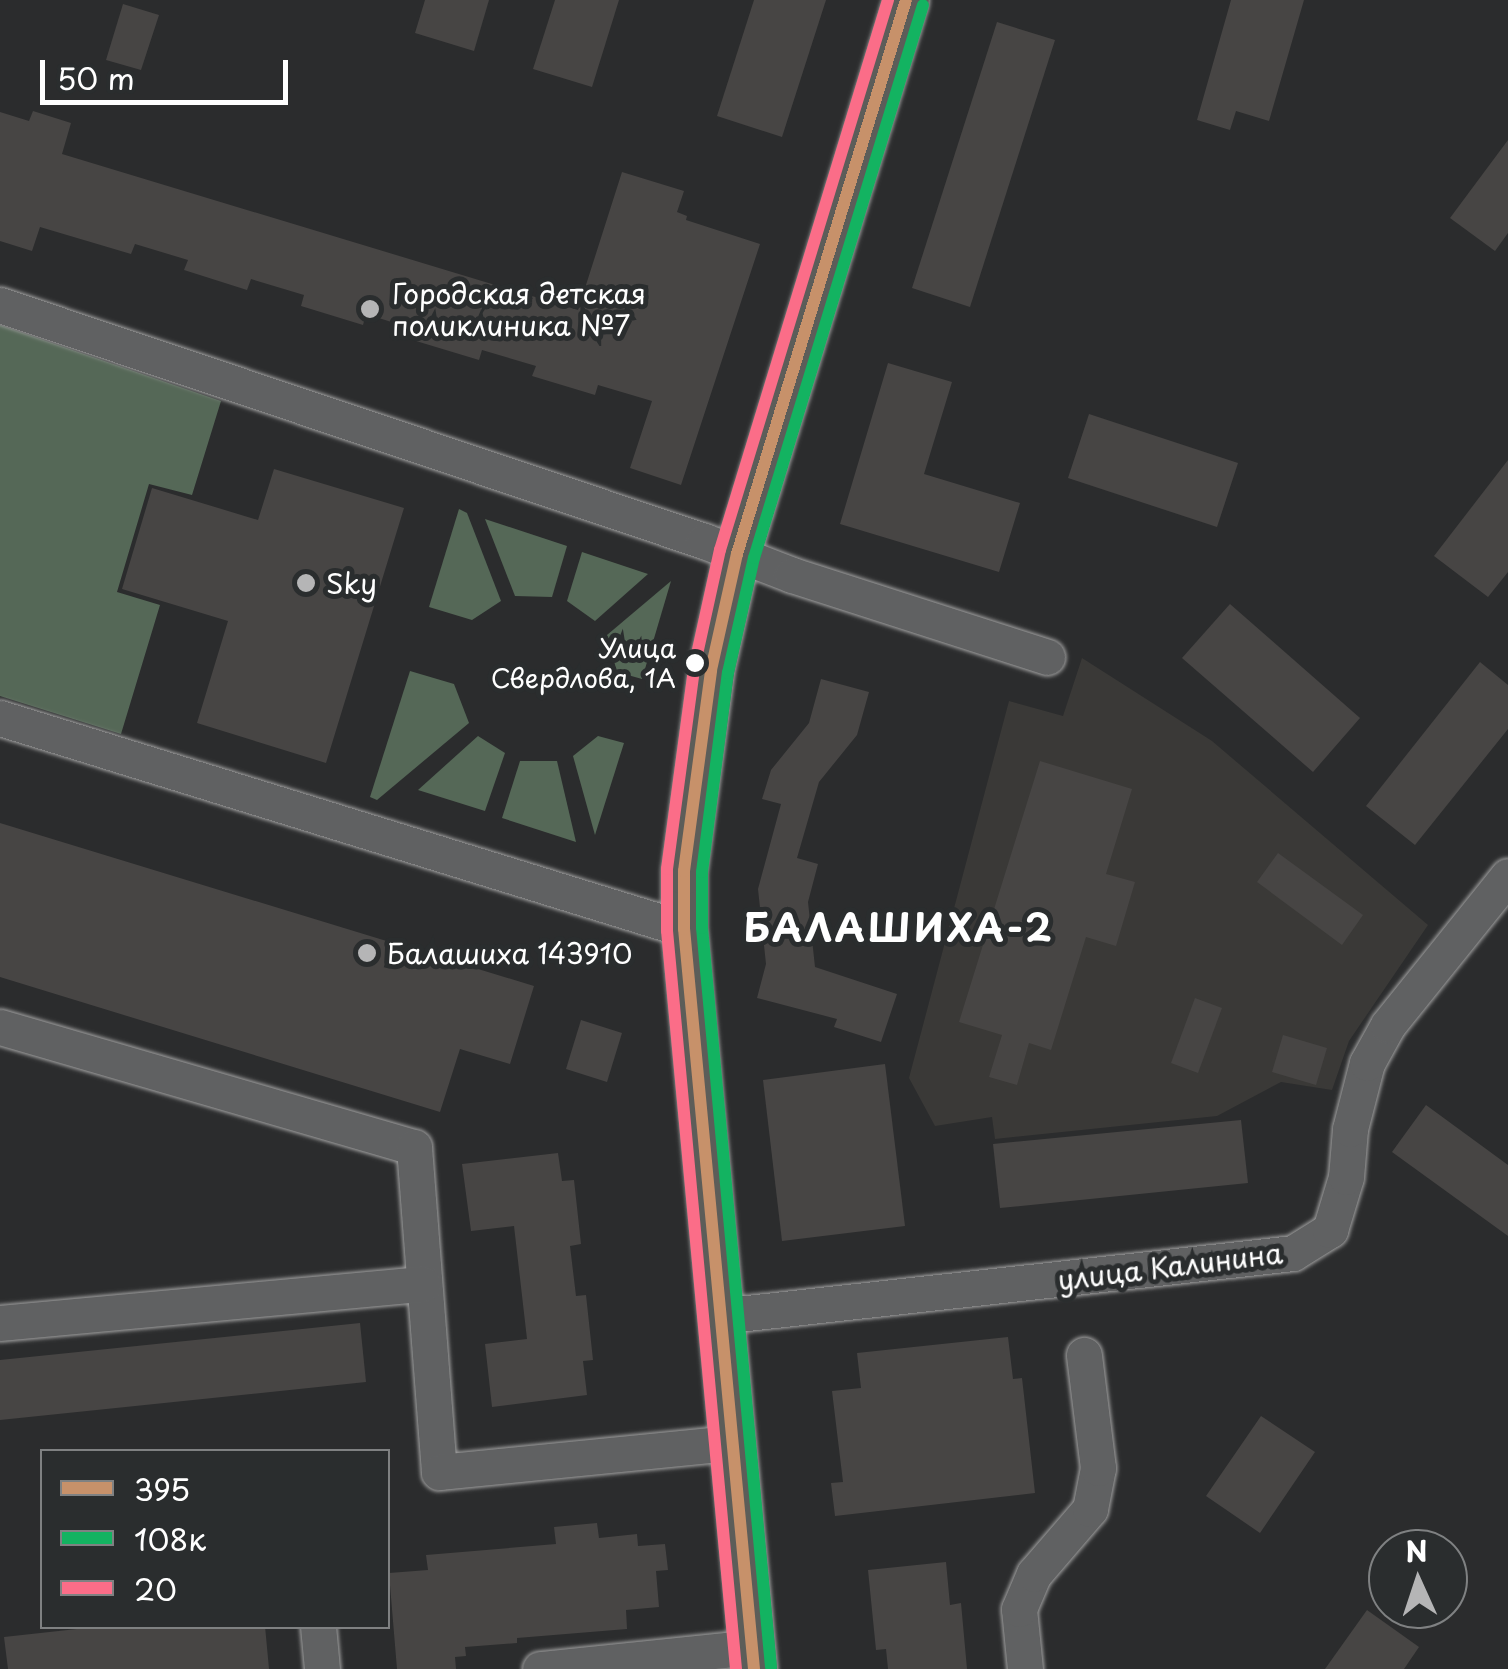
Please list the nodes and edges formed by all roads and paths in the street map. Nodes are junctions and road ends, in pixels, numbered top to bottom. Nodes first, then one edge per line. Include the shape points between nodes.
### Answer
1 (906, 0) edge
2 (0, 305) edge
3 (738, 554) junction
4 (1046, 656) dead end
5 (0, 718) edge
6 (1508, 876) edge
7 (684, 929) junction
8 (0, 1028) edge
9 (423, 1284) junction
10 (720, 1316) junction
11 (0, 1323) edge
12 (1084, 1355) dead end
13 (732, 1443) junction
14 (318, 1629) edge
15 (753, 1658) edge
16 (322, 1669) edge
17 (540, 1669) edge
18 (1025, 1669) edge

1 - 3 main road
2 - 3 street
3 - 4 street
3 - 7 main road via 690,808
5 - 7 street
6 - 10 street, улица Калинина via 1388,1025 1368,1064 1330,1230 1293,1253
7 - 10 main road
8 - 9 street via 414,1146
9 - 11 street
9 - 13 street via 439,1472
10 - 13 main road
12 - 18 street via 1098,1468 1090,1509 1034,1574 1019,1609
13 - 15 main road
14 - 16 street
15 - 17 street

